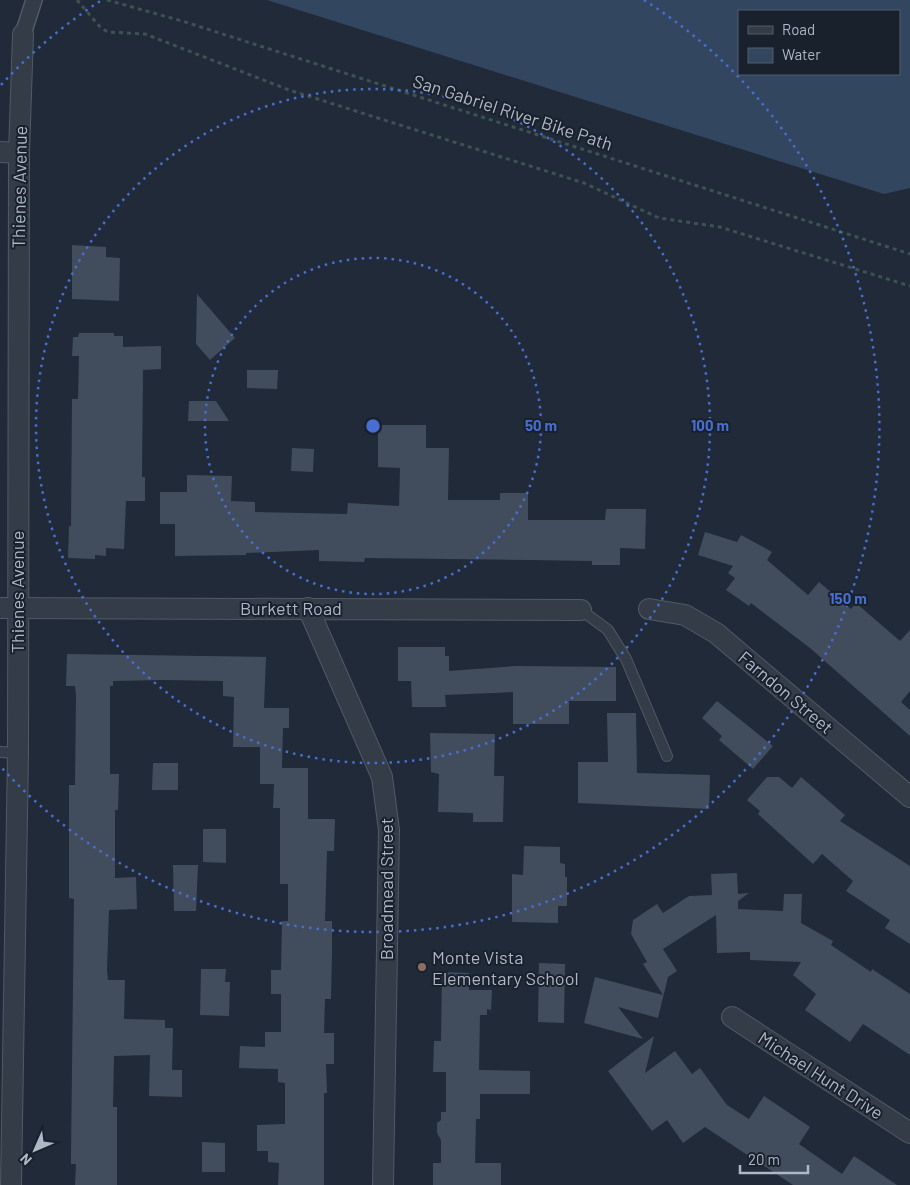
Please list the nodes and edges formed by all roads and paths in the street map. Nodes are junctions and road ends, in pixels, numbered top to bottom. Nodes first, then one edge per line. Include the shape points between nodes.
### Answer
1 (34, 0) edge
2 (77, 0) edge
3 (107, 0) edge
4 (23, 34) joint
5 (9, 153) edge
6 (910, 254) edge
7 (910, 286) edge
8 (8, 608) edge
9 (308, 608) junction
10 (649, 609) dead end
11 (581, 610) joint
12 (9, 753) edge
13 (667, 756) dead end
14 (910, 797) edge
15 (7, 995) edge
16 (732, 1017) dead end
17 (910, 1134) edge
18 (11, 1185) edge
19 (382, 1185) edge

1 - 4 street, Thienes Avenue
2 - 7 path via 108,32 145,34 289,90 584,183 659,218 720,227
3 - 6 path, San Gabriel River Bike Path via 182,21
4 - 5 street, Thienes Avenue
5 - 8 street, Thienes Avenue
8 - 9 street, Burkett Road
8 - 12 street, Thienes Avenue
9 - 11 street, Burkett Road
9 - 19 street, Broadmead Street via 382,778 389,830
10 - 14 street, Farndon Street via 685,615 716,633
11 - 13 lane via 608,630 626,659
12 - 15 street, Thienes Avenue
15 - 18 street, Thienes Avenue
16 - 17 street, Michael Hunt Drive

